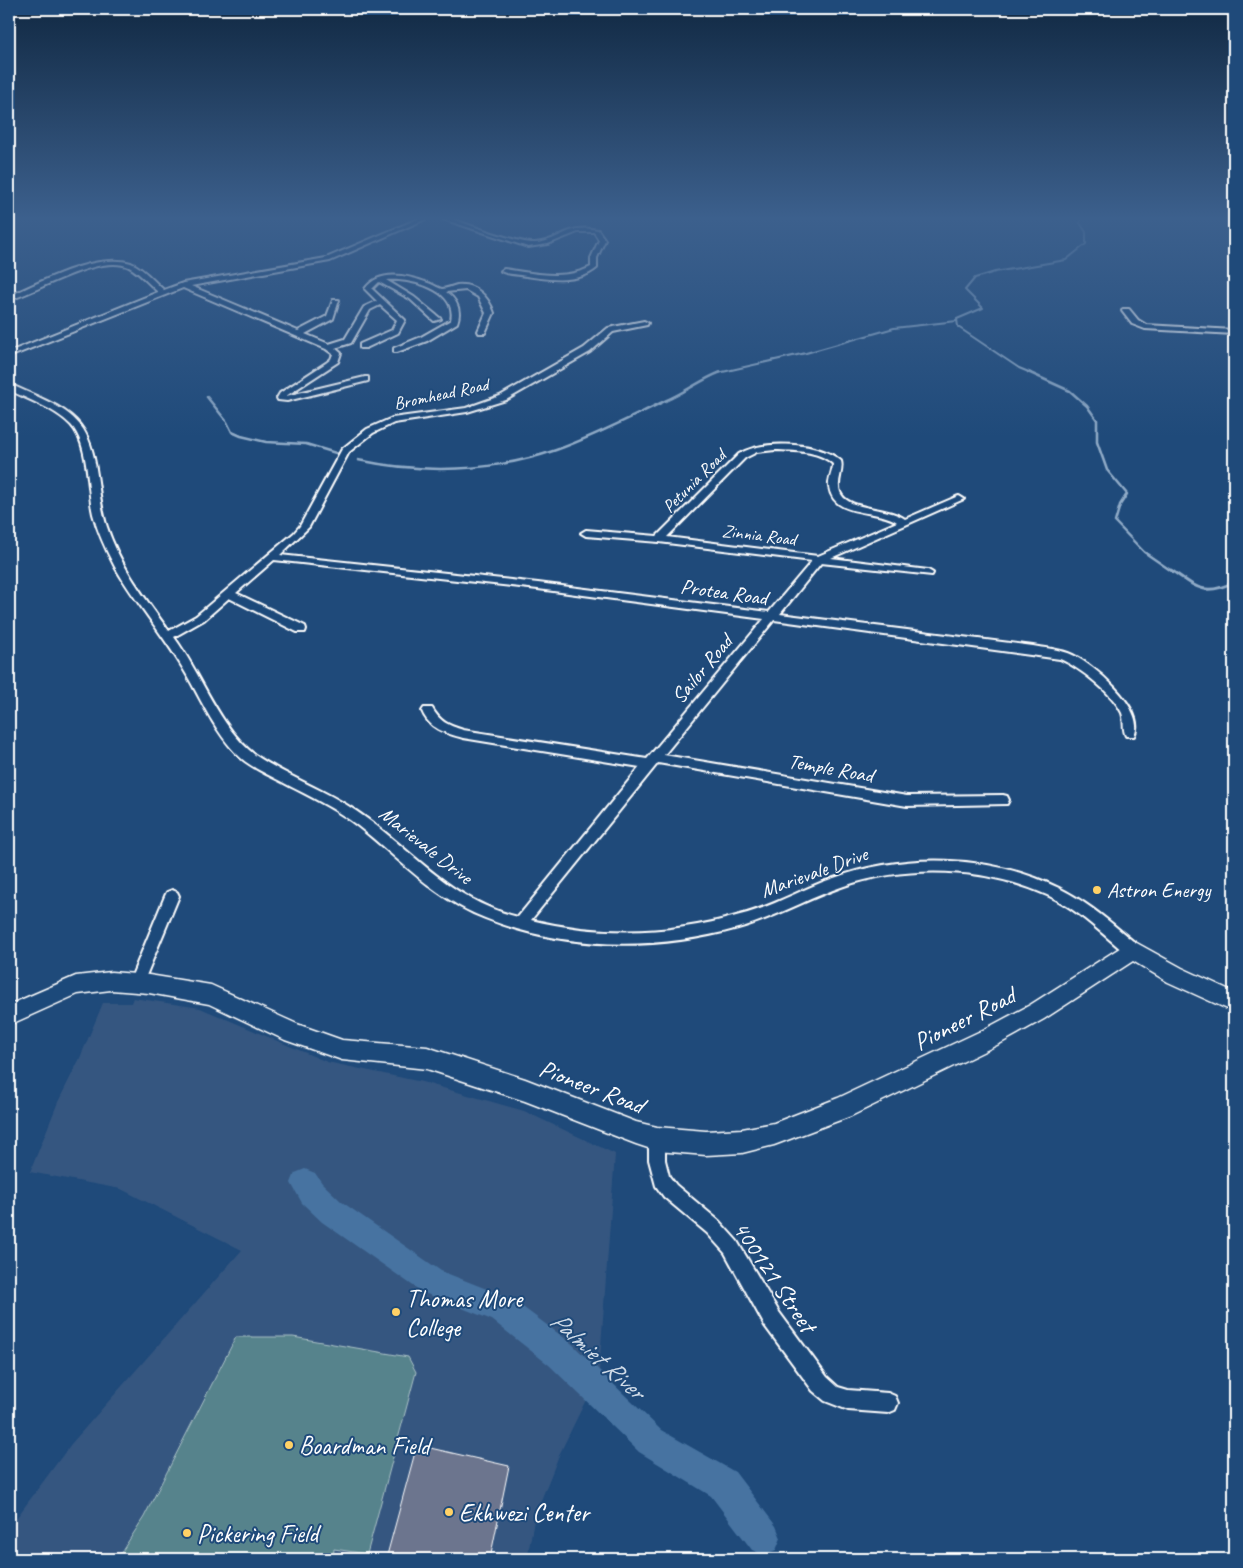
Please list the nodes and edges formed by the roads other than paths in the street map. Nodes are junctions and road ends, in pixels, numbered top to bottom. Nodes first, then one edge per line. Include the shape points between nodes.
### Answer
1 (26, 291) edge
2 (198, 291) edge
3 (370, 291) edge
4 (399, 291) edge
5 (446, 291) edge
6 (475, 291) edge
7 (162, 292) edge
8 (442, 292) joint
9 (9, 298) edge
10 (336, 302) dead end
11 (380, 302) junction
12 (1126, 311) dead end
13 (437, 318) dead end
14 (644, 323) dead end
15 (482, 331) dead end
16 (1234, 332) edge
17 (299, 334) junction
18 (362, 346) dead end
19 (329, 347) junction
20 (397, 350) dead end
21 (9, 355) edge
22 (365, 379) dead end
23 (9, 387) edge
24 (959, 499) dead end
25 (903, 522) junction
26 (586, 534) dead end
27 (659, 540) junction
28 (273, 557) junction
29 (819, 559) junction
30 (928, 573) dead end
31 (229, 594) junction
32 (772, 618) junction
33 (189, 625) junction
34 (301, 629) dead end
35 (168, 636) junction
36 (175, 647) junction
37 (428, 711) dead end
38 (1130, 733) dead end
39 (651, 761) junction
40 (1003, 800) dead end
41 (172, 896) dead end
42 (537, 901) junction
43 (521, 923) junction
44 (548, 929) junction
45 (1125, 954) junction
46 (136, 983) junction
47 (1234, 1002) edge
48 (9, 1015) edge
49 (657, 1139) junction
50 (888, 1402) dead end

1 - 9 street
2 - 17 street
3 - 11 street
4 - 13 street
5 - 8 street
6 - 15 street via 485,300 490,313
7 - 21 street
8 - 20 street via 456,307 454,321
10 - 17 street via 330,317
11 - 18 street via 400,317 400,324 395,331
11 - 19 street via 367,309 348,341
12 - 16 street via 1135,322 1145,327
14 - 28 street, Bromhead Road via 611,330 587,350 503,398 467,410 392,421 370,431 345,451 304,527
17 - 19 street
19 - 22 street via 337,353 335,360 281,398 288,399
23 - 35 street, Marievale Drive via 57,411 81,432 96,510 107,541
24 - 25 street, Sailor Road
25 - 27 street, Petunia Road via 891,514 846,505 835,491 838,463 834,458 794,449 754,449 742,456
25 - 29 street, Sailor Road
26 - 27 street, Zinnia Road
27 - 29 street, Zinnia Road
28 - 31 street, Bromhead Road
28 - 32 street, Protea Road via 538,586
29 - 30 street, Zinnia Road
29 - 32 street, Sailor Road
31 - 33 street, Bromhead Road
31 - 34 street
32 - 38 street, Protea Road via 1064,656 1086,670 1120,702 1130,722
32 - 39 street, Sailor Road
33 - 35 street, Bromhead Road
33 - 36 street
35 - 36 street, Marievale Drive
36 - 43 street, Marievale Drive via 241,751 349,813 419,871 463,902 494,916
37 - 39 street, Temple Road via 431,719 444,728 463,734
39 - 40 street, Temple Road via 907,801
39 - 42 street, Sailor Road
41 - 46 street
42 - 43 street, Sailor Road
42 - 44 street via 539,914
43 - 44 street, Marievale Drive
44 - 45 street, Marievale Drive via 638,938 683,934 750,918 859,875 894,869 942,867 1009,876 1056,892
45 - 47 main road
45 - 49 main road, Pioneer Road via 1037,1012 993,1036 809,1122 742,1141 706,1143
46 - 48 main road, Pioneer Road via 111,981 76,985
46 - 49 main road, Pioneer Road via 211,995 293,1033 342,1050 427,1058
49 - 50 street, 400121 Street via 662,1180 731,1246 772,1319 820,1384 832,1394 848,1400

